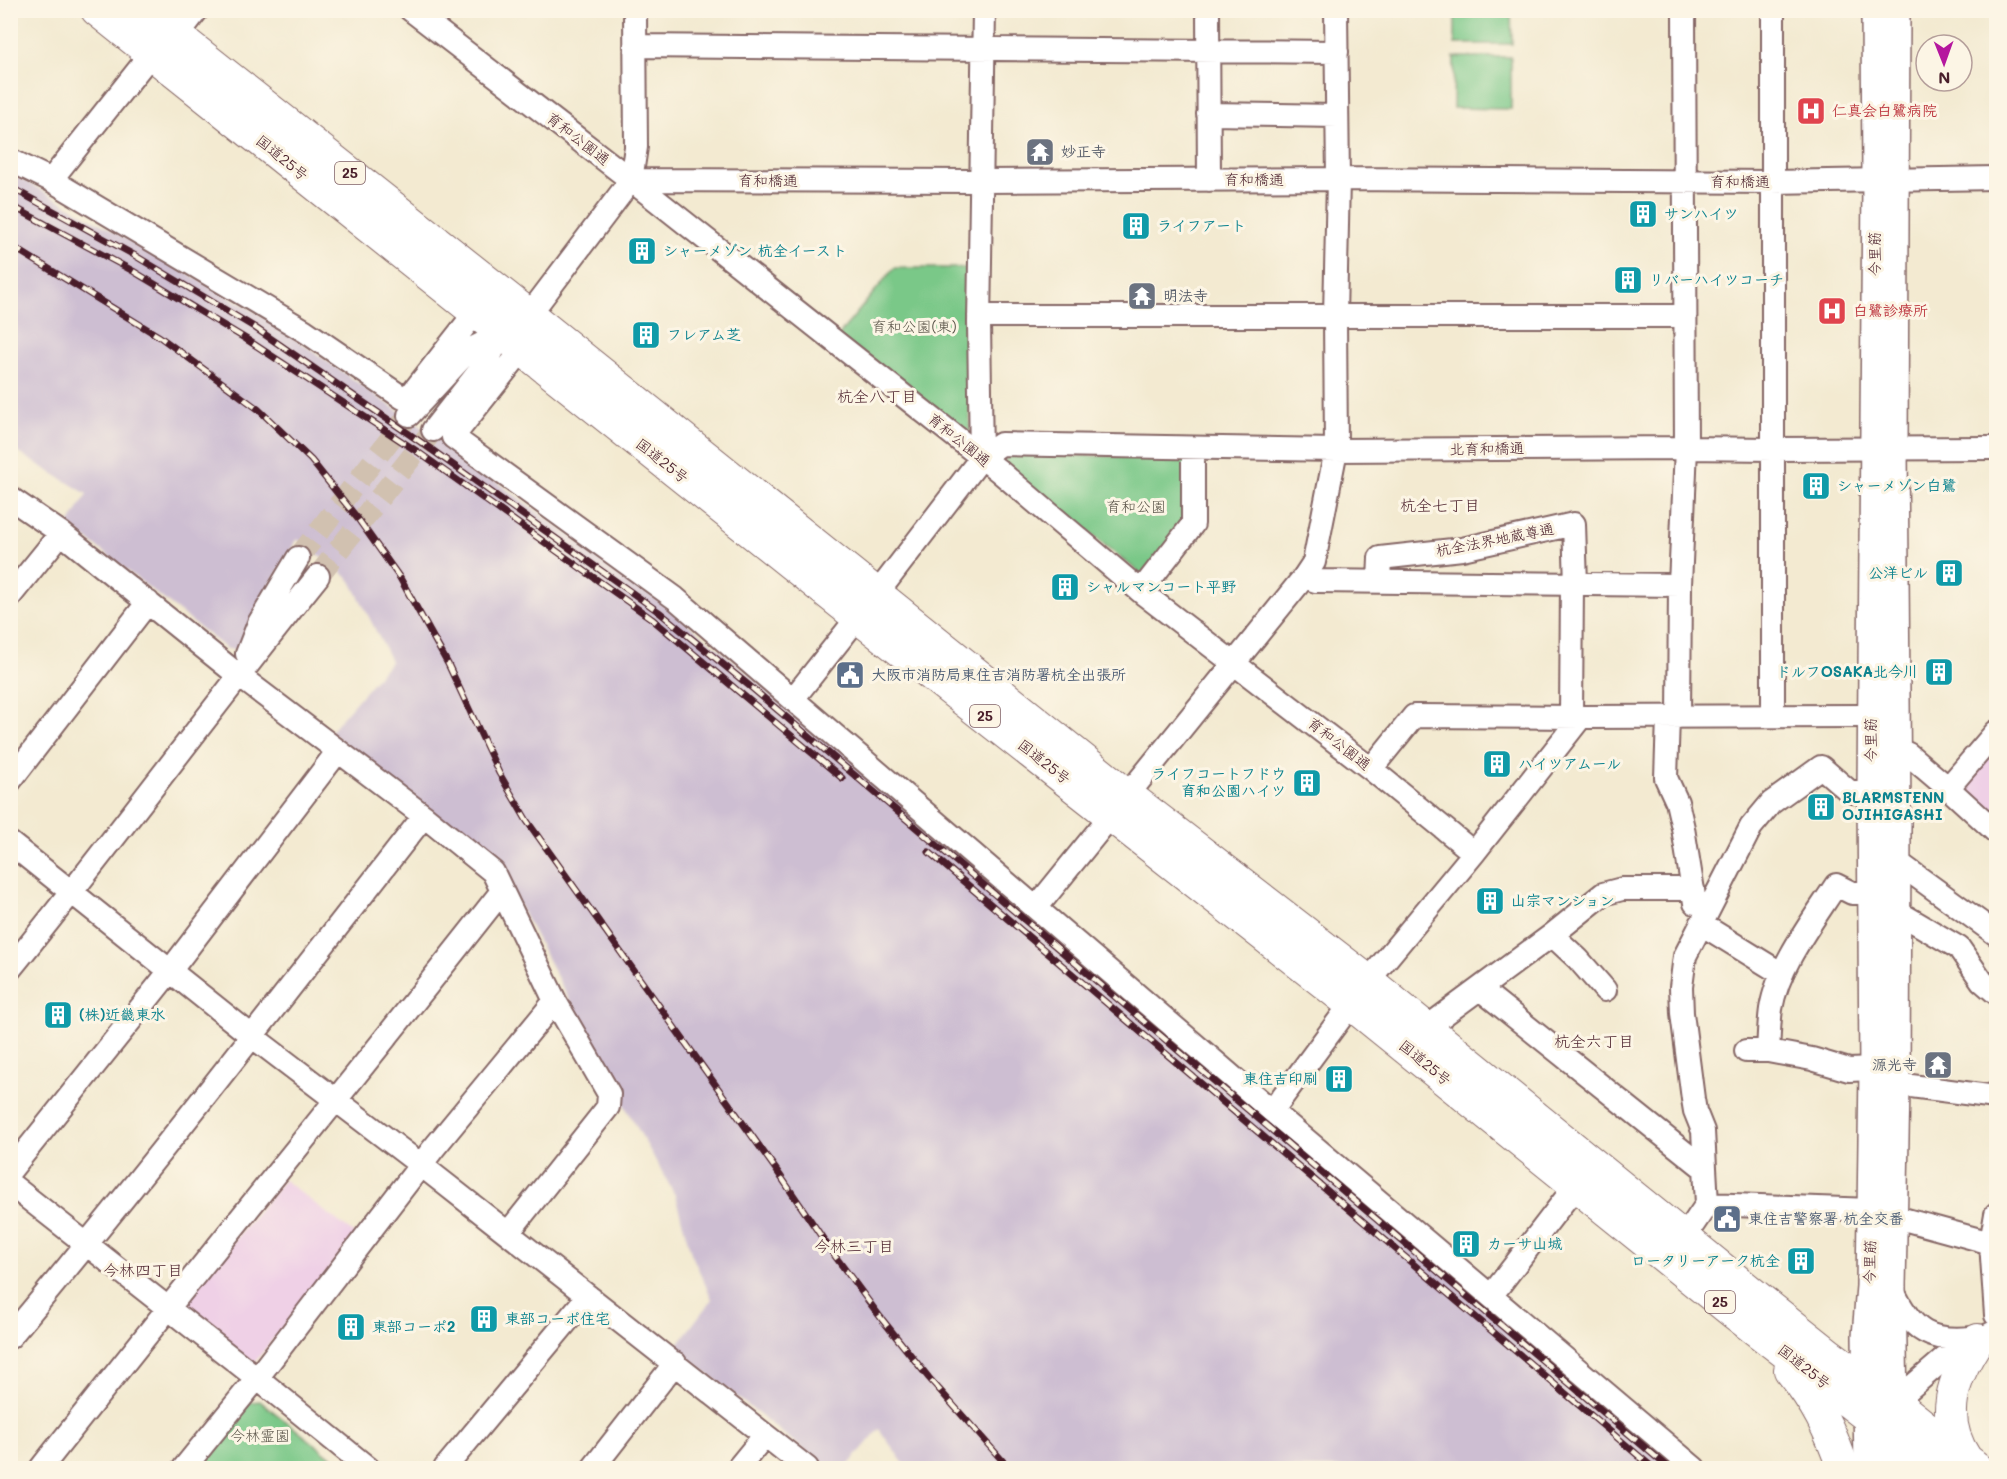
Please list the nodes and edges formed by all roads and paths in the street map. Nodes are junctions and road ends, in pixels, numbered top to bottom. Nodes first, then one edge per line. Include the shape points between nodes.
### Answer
1 (97, 10) edge
2 (144, 10) edge
3 (197, 10) edge
4 (411, 10) edge
5 (635, 10) edge
6 (984, 10) edge
7 (1208, 10) edge
8 (1336, 10) edge
9 (1684, 10) edge
10 (1773, 10) edge
11 (1875, 10) edge
12 (1896, 10) edge
13 (161, 42) junction
14 (635, 46) junction
15 (984, 49) junction
16 (1208, 51) junction
17 (1337, 52) junction
18 (1208, 114) junction
19 (1337, 116) junction
20 (10, 160) edge
21 (1996, 178) edge
22 (1338, 179) junction
23 (51, 180) junction
24 (631, 180) junction
25 (1209, 180) junction
26 (1886, 180) junction
27 (981, 181) junction
28 (1684, 182) junction
29 (1772, 182) junction
30 (475, 313) junction
31 (529, 315) junction
32 (979, 316) junction
33 (1335, 316) junction
34 (1685, 316) junction
35 (512, 342) junction
36 (409, 415) tunnel mouth
37 (433, 430) tunnel mouth
38 (1193, 448) junction
39 (1686, 448) junction
40 (1884, 448) junction
41 (1996, 448) edge
42 (1772, 449) junction
43 (1336, 450) junction
44 (981, 458) junction
45 (10, 498) edge
46 (60, 533) junction
47 (298, 558) tunnel mouth
48 (318, 576) tunnel mouth
49 (1304, 577) junction
50 (1379, 581) junction
51 (1574, 583) junction
52 (1680, 585) junction
53 (1141, 591) junction
54 (10, 596) edge
55 (147, 602) junction
56 (867, 606) junction
57 (1235, 663) junction
58 (238, 675) junction
59 (793, 699) junction
60 (1773, 716) junction
61 (1871, 716) junction
62 (1576, 717) junction
63 (1674, 717) junction
64 (1996, 732) edge
65 (1896, 750) junction
66 (338, 751) junction
67 (1371, 769) junction
68 (10, 782) edge
69 (1948, 788) junction
70 (1871, 792) junction
71 (1120, 806) junction
72 (424, 816) junction
73 (1996, 832) edge
74 (10, 843) edge
75 (1474, 853) junction
76 (1896, 861) junction
77 (1693, 889) junction
78 (502, 891) junction
79 (72, 893) junction
80 (1872, 893) junction
81 (1036, 908) junction
82 (1896, 911) junction
83 (1700, 926) junction
84 (1995, 930) edge
85 (1552, 935) junction
86 (1959, 948) junction
87 (10, 969) edge
88 (170, 971) junction
89 (1782, 974) junction
90 (1480, 989) junction
91 (1605, 990) dead end
92 (1360, 993) junction
93 (1996, 993) edge
94 (555, 1001) junction
95 (1426, 1028) junction
96 (253, 1037) junction
97 (1872, 1070) junction
98 (1896, 1088) junction
99 (1996, 1097) edge
100 (336, 1100) junction
101 (1272, 1111) junction
102 (421, 1165) junction
103 (1705, 1169) junction
104 (10, 1171) edge
105 (1584, 1174) junction
106 (10, 1184) edge
107 (1707, 1204) junction
108 (1882, 1213) junction
109 (1996, 1214) edge
110 (508, 1233) junction
111 (1684, 1238) junction
112 (1991, 1243) junction
113 (87, 1245) junction
114 (1892, 1287) junction
115 (588, 1296) junction
116 (1491, 1296) junction
117 (167, 1308) junction
118 (1734, 1313) junction
119 (1996, 1315) edge
120 (1987, 1335) edge
121 (10, 1337) edge
122 (675, 1363) junction
123 (257, 1378) junction
124 (1867, 1382) junction
125 (1880, 1409) junction
126 (765, 1435) junction
127 (1895, 1438) junction
128 (1973, 1465) edge
129 (41, 1468) edge
130 (184, 1468) edge
131 (368, 1468) edge
132 (445, 1468) edge
133 (593, 1468) edge
134 (738, 1468) edge
135 (807, 1468) edge
136 (1694, 1468) edge
137 (1843, 1468) edge
138 (1868, 1468) edge
139 (1895, 1468) edge
140 (1934, 1468) edge

1 - 13 highway, 国道25号 / 25
2 - 13 highway, 国道25号 / 25
3 - 13 street via 187,23
4 - 24 street, 育和公園通
5 - 14 street
6 - 15 street
7 - 16 street
8 - 17 street
9 - 28 street
10 - 29 street
11 - 26 main road, 今里筋
12 - 26 main road, 今里筋
13 - 23 street
13 - 30 highway, 国道25号 / 25
13 - 31 highway, 国道25号 / 25
14 - 15 street
14 - 24 street via 636,147
15 - 16 street
15 - 27 street
16 - 17 street
16 - 18 street
17 - 19 street
18 - 19 street
18 - 25 street
19 - 22 street
20 - 23 street
21 - 26 street, 育和橋通
22 - 25 street, 育和橋通
22 - 28 street, 育和橋通
22 - 33 street
23 - 30 street via 305,331 403,398
24 - 27 street, 育和橋通
24 - 31 street
24 - 44 street, 育和公園通
25 - 27 street, 育和橋通
26 - 29 street, 育和橋通
26 - 40 main road, 今里筋
27 - 32 street
28 - 29 street, 育和橋通
28 - 34 street
29 - 42 street
30 - 35 highway, 国道25号 / 25
31 - 35 street
31 - 56 highway, 国道25号 / 25
32 - 33 street
32 - 44 street
33 - 34 street
33 - 43 street
34 - 39 street
35 - 36 street via 469,350
35 - 37 street via 488,360
35 - 56 highway, 国道25号 / 25
35 - 59 street via 453,437 675,598
38 - 43 street, 北育和橋通
38 - 44 street, 北育和橋通 via 1001,444
38 - 53 street via 1193,524
39 - 42 street, 北育和橋通
39 - 43 street, 北育和橋通
39 - 52 street
40 - 41 street, 北育和橋通
40 - 42 street, 北育和橋通
40 - 61 main road, 今里筋
40 - 65 main road, 今里筋
42 - 60 street
43 - 49 street via 1314,562
44 - 53 street, 育和公園通
44 - 56 street
45 - 46 street
46 - 54 street
46 - 55 street
47 - 58 street via 259,623
48 - 58 street
49 - 50 street
49 - 57 street
50 - 51 street
50 - 51 street, 杭全法界地蔵尊通 via 1380,558 1462,549 1574,524
51 - 52 street
51 - 62 street
52 - 63 street
53 - 57 street, 育和公園通
55 - 58 street
55 - 68 street
56 - 59 street
56 - 71 highway, 国道25号 / 25
57 - 67 street, 育和公園通
57 - 71 street
58 - 66 street
58 - 79 street
59 - 81 street
60 - 61 street
60 - 63 street
61 - 70 main road, 今里筋
62 - 63 street
62 - 67 street via 1414,716
62 - 75 street
63 - 77 street via 1666,778 1677,802
64 - 69 street
65 - 69 street via 1908,754
65 - 76 main road, 今里筋
66 - 72 street
66 - 88 street
67 - 75 street, 育和公園通
69 - 73 street
70 - 80 main road, 今里筋
70 - 83 street via 1850,792 1821,767 1771,803 1750,827
71 - 81 street
71 - 92 highway, 国道25号 / 25
72 - 78 street via 492,872
72 - 96 street
74 - 79 street
75 - 92 street
76 - 82 main road, 今里筋
76 - 84 street
77 - 83 street
77 - 85 street via 1603,894
78 - 94 street
78 - 100 street
79 - 87 street
79 - 88 street
80 - 89 street via 1852,893 1836,885
80 - 97 main road, 今里筋
81 - 101 street
82 - 86 street
82 - 98 main road, 今里筋
83 - 89 street
83 - 103 street via 1685,956 1681,987
84 - 86 street
85 - 90 street
85 - 91 street
86 - 93 street via 1982,981
88 - 96 street
88 - 104 street
89 - 97 street via 1757,1051 1812,1059 1849,1070
90 - 95 street
90 - 103 street
92 - 95 highway, 国道25号 / 25
92 - 101 street
92 - 105 highway, 国道25号 / 25
94 - 102 street
94 - 110 street via 609,1094 608,1107
95 - 105 highway, 国道25号 / 25
96 - 100 street
96 - 113 street
97 - 108 main road, 今里筋
98 - 99 street via 1911,1086
98 - 108 main road, 今里筋
100 - 102 street
100 - 117 street
101 - 116 street
102 - 110 street
102 - 123 street
103 - 107 street
105 - 111 highway, 国道25号 / 25
105 - 116 street
105 - 118 highway, 国道25号 / 25
106 - 113 street
107 - 108 street
107 - 111 street
108 - 112 street
108 - 114 main road, 今里筋
108 - 124 main road, 今里筋 via 1870,1286
109 - 112 street
110 - 115 street
111 - 124 highway, 国道25号 / 25
112 - 119 street
113 - 117 street
113 - 121 street
114 - 120 street via 1907,1318 1923,1331 1952,1339
114 - 125 main road, 今里筋
115 - 122 street
115 - 132 street
116 - 136 street
117 - 123 street
117 - 129 street
118 - 125 highway, 国道25号 / 25
118 - 137 highway via 1803,1386 1822,1415
120 - 125 street via 1932,1367
120 - 128 highway via 1959,1372 1951,1399 1957,1442
122 - 126 street
122 - 133 street
123 - 130 street
123 - 131 street
124 - 125 highway, 国道25号 / 25
125 - 127 highway, 国道25号 / 25
125 - 128 highway, 国道25号 / 25
125 - 138 main road, 今里筋
126 - 134 street
126 - 135 street
127 - 139 main road
127 - 140 highway, 国道25号 / 25

